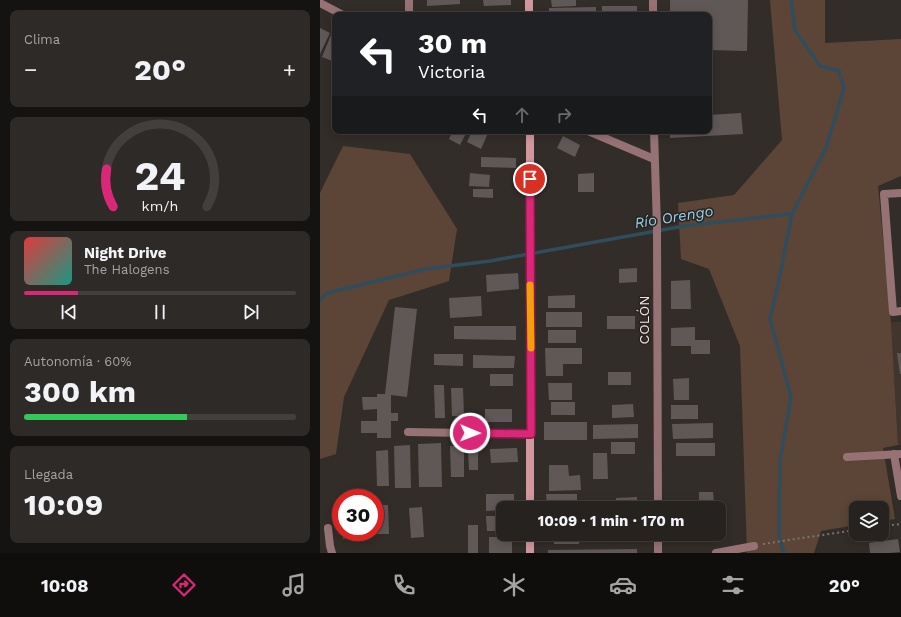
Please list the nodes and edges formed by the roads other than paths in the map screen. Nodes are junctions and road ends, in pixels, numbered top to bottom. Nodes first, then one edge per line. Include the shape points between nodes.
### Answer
1 (409, 0) edge
2 (529, 0) edge
3 (653, 0) edge
4 (320, 3) edge
5 (337, 12) edge
6 (409, 12) edge
7 (529, 12) edge
8 (653, 12) edge
9 (530, 134) edge
10 (595, 134) edge
11 (654, 134) edge
12 (654, 159) junction
13 (901, 193) edge
14 (901, 311) edge
15 (408, 432) dead end
16 (531, 434) junction
17 (898, 454) edge
18 (847, 457) dead end
19 (901, 496) edge
20 (530, 501) edge
21 (658, 501) edge
22 (328, 528) dead end
23 (530, 541) edge
24 (658, 541) edge
25 (754, 546) road end
26 (332, 553) edge
27 (530, 553) edge
28 (658, 553) edge
29 (716, 553) edge

1 - 6 street
2 - 7 street
3 - 8 street
4 - 5 street
9 - 16 street
10 - 12 street
11 - 12 street, COLÓN
12 - 21 street, COLÓN via 657,227
13 - 14 street via 884,194 893,312
15 - 16 street
16 - 20 street
17 - 18 street
17 - 19 street
22 - 26 street
23 - 27 street
24 - 28 street
25 - 29 street

